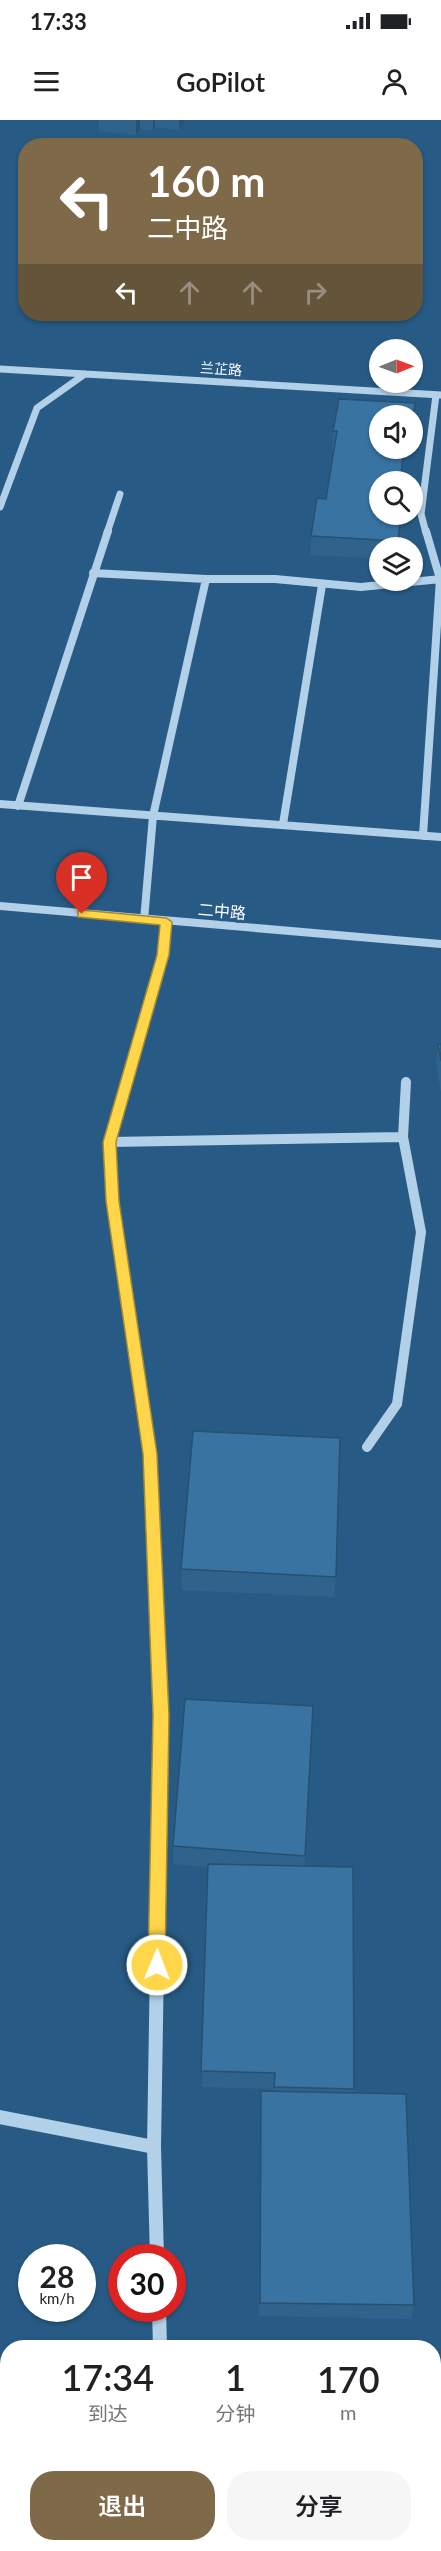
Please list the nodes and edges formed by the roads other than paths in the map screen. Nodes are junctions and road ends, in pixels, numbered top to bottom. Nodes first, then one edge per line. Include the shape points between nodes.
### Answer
1 (0, 369) edge
2 (84, 374) junction
3 (439, 395) edge
4 (120, 494) dead end
5 (0, 507) edge
6 (93, 573) junction
7 (206, 579) junction
8 (440, 579) edge
9 (322, 585) junction
10 (0, 804) edge
11 (18, 806) junction
12 (153, 816) junction
13 (283, 824) junction
14 (423, 836) junction
15 (441, 837) edge
16 (0, 906) edge
17 (144, 920) junction
18 (166, 922) junction
19 (441, 944) edge
20 (406, 1082) dead end
21 (403, 1137) junction
22 (110, 1142) junction
23 (367, 1447) dead end
24 (0, 2117) edge
25 (154, 2147) junction
26 (157, 2244) edge
27 (159, 2322) edge
28 (160, 2340) edge

1 - 2 street, 兰芷路
2 - 3 street, 兰芷路
2 - 5 street via 37,408
3 - 8 street via 421,514
4 - 6 street
6 - 7 street
6 - 11 street
7 - 9 street via 274,579
7 - 12 street
8 - 9 street via 361,587
8 - 14 street
9 - 13 street
10 - 11 street
11 - 12 street
12 - 13 street
12 - 17 street
13 - 14 street
14 - 15 street
16 - 17 street, 二中路
17 - 18 street, 二中路
18 - 19 street, 二中路
18 - 22 street via 163,955
20 - 21 street
21 - 22 street
21 - 23 street via 421,1232 397,1404
22 - 25 street via 113,1201 150,1454 161,1703
24 - 25 street
25 - 26 street
27 - 28 street

